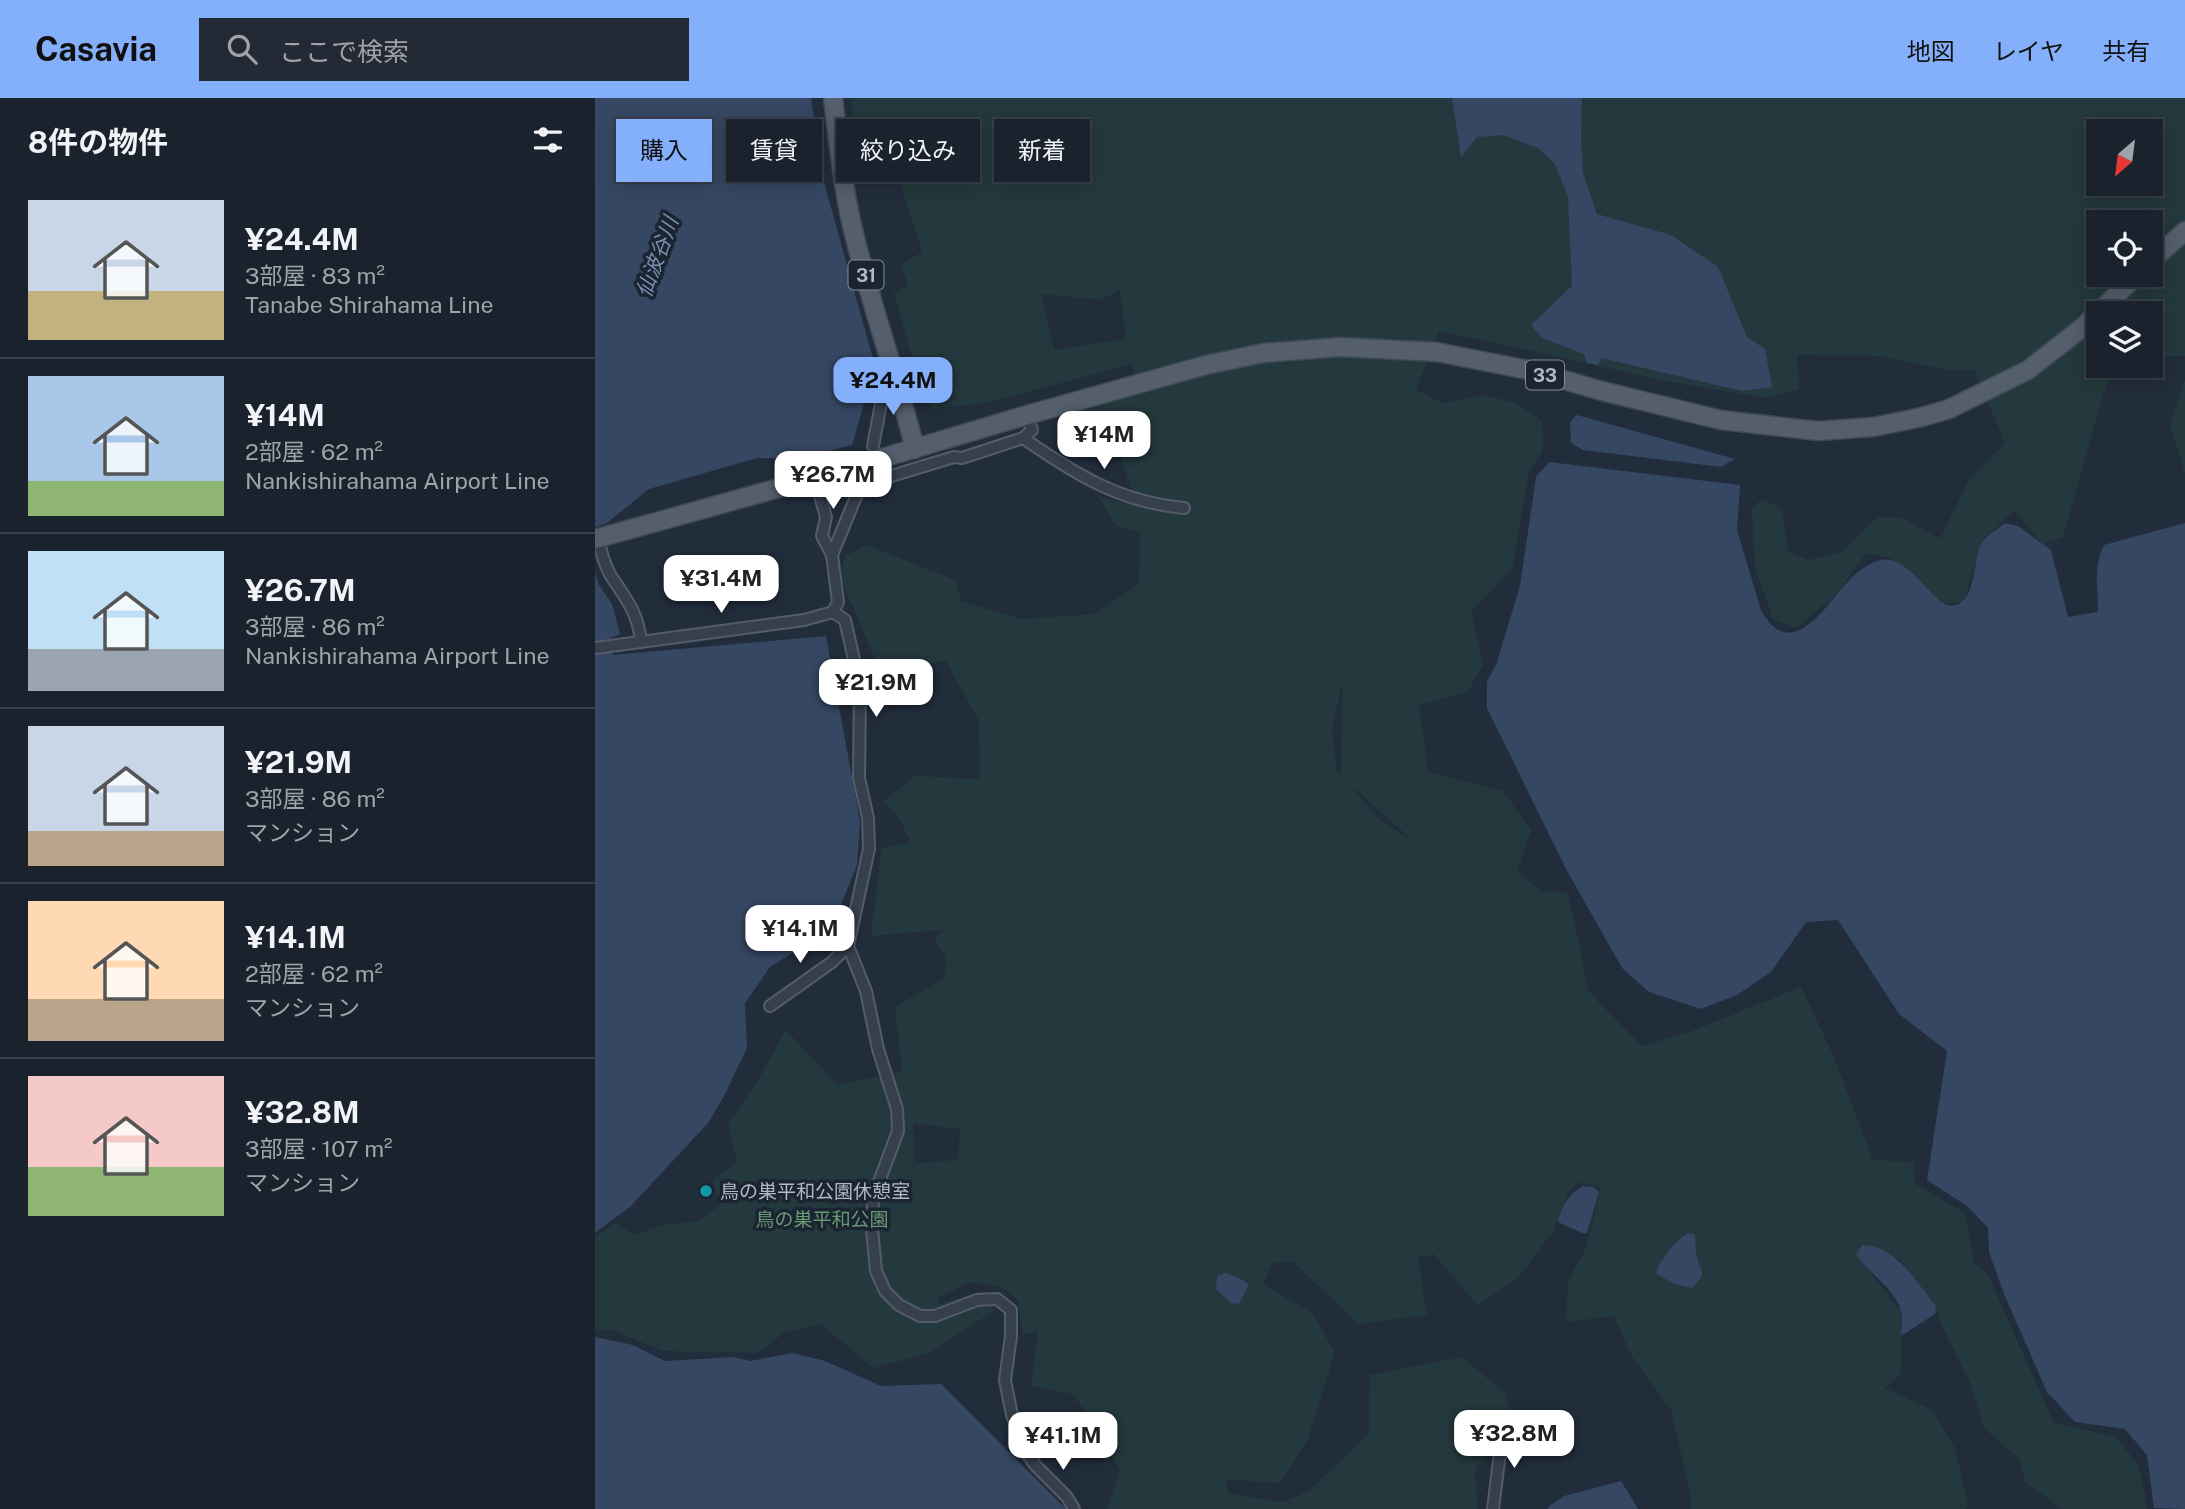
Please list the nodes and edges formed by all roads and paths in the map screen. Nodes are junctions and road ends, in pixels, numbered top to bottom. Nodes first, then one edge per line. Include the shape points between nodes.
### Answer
1 (833, 98) edge
2 (2185, 231) edge
3 (2163, 250) edge
4 (2125, 287) edge
5 (893, 373) junction
6 (1027, 415) junction
7 (1023, 438) junction
8 (873, 446) dead end
9 (915, 449) junction
10 (815, 478) junction
11 (1184, 509) dead end
12 (596, 539) edge
13 (832, 555) junction
14 (834, 611) junction
15 (641, 642) junction
16 (595, 648) edge
17 (848, 946) junction
18 (770, 1006) dead end
19 (1503, 1428) dead end
20 (1074, 1509) edge
21 (1493, 1509) edge

1 - 5 main road, 31 via 851,220
2 - 3 main road
4 - 6 main road, 33 via 2028,370 1949,409 1873,427 1818,431 1721,420 1533,371 1437,352 1341,348 1263,353 1206,365
5 - 8 street via 886,377
5 - 9 main road, 31
6 - 7 street via 1032,430
6 - 9 main road, 33
7 - 11 street via 1112,492 1156,506
7 - 13 street via 866,481
9 - 10 main road, 33
10 - 12 main road, 33
10 - 13 street via 826,517 822,536
12 - 15 street via 610,576 631,605
13 - 14 street via 838,602
14 - 15 street via 804,620
14 - 17 street via 845,620 860,686 859,778 869,839
15 - 16 street
17 - 18 street
17 - 20 street via 866,991 897,1109 898,1131 873,1198 876,1271 885,1291 920,1316 935,1316 978,1300 997,1299 1011,1310 1005,1380 1012,1415 1025,1450
19 - 21 street

